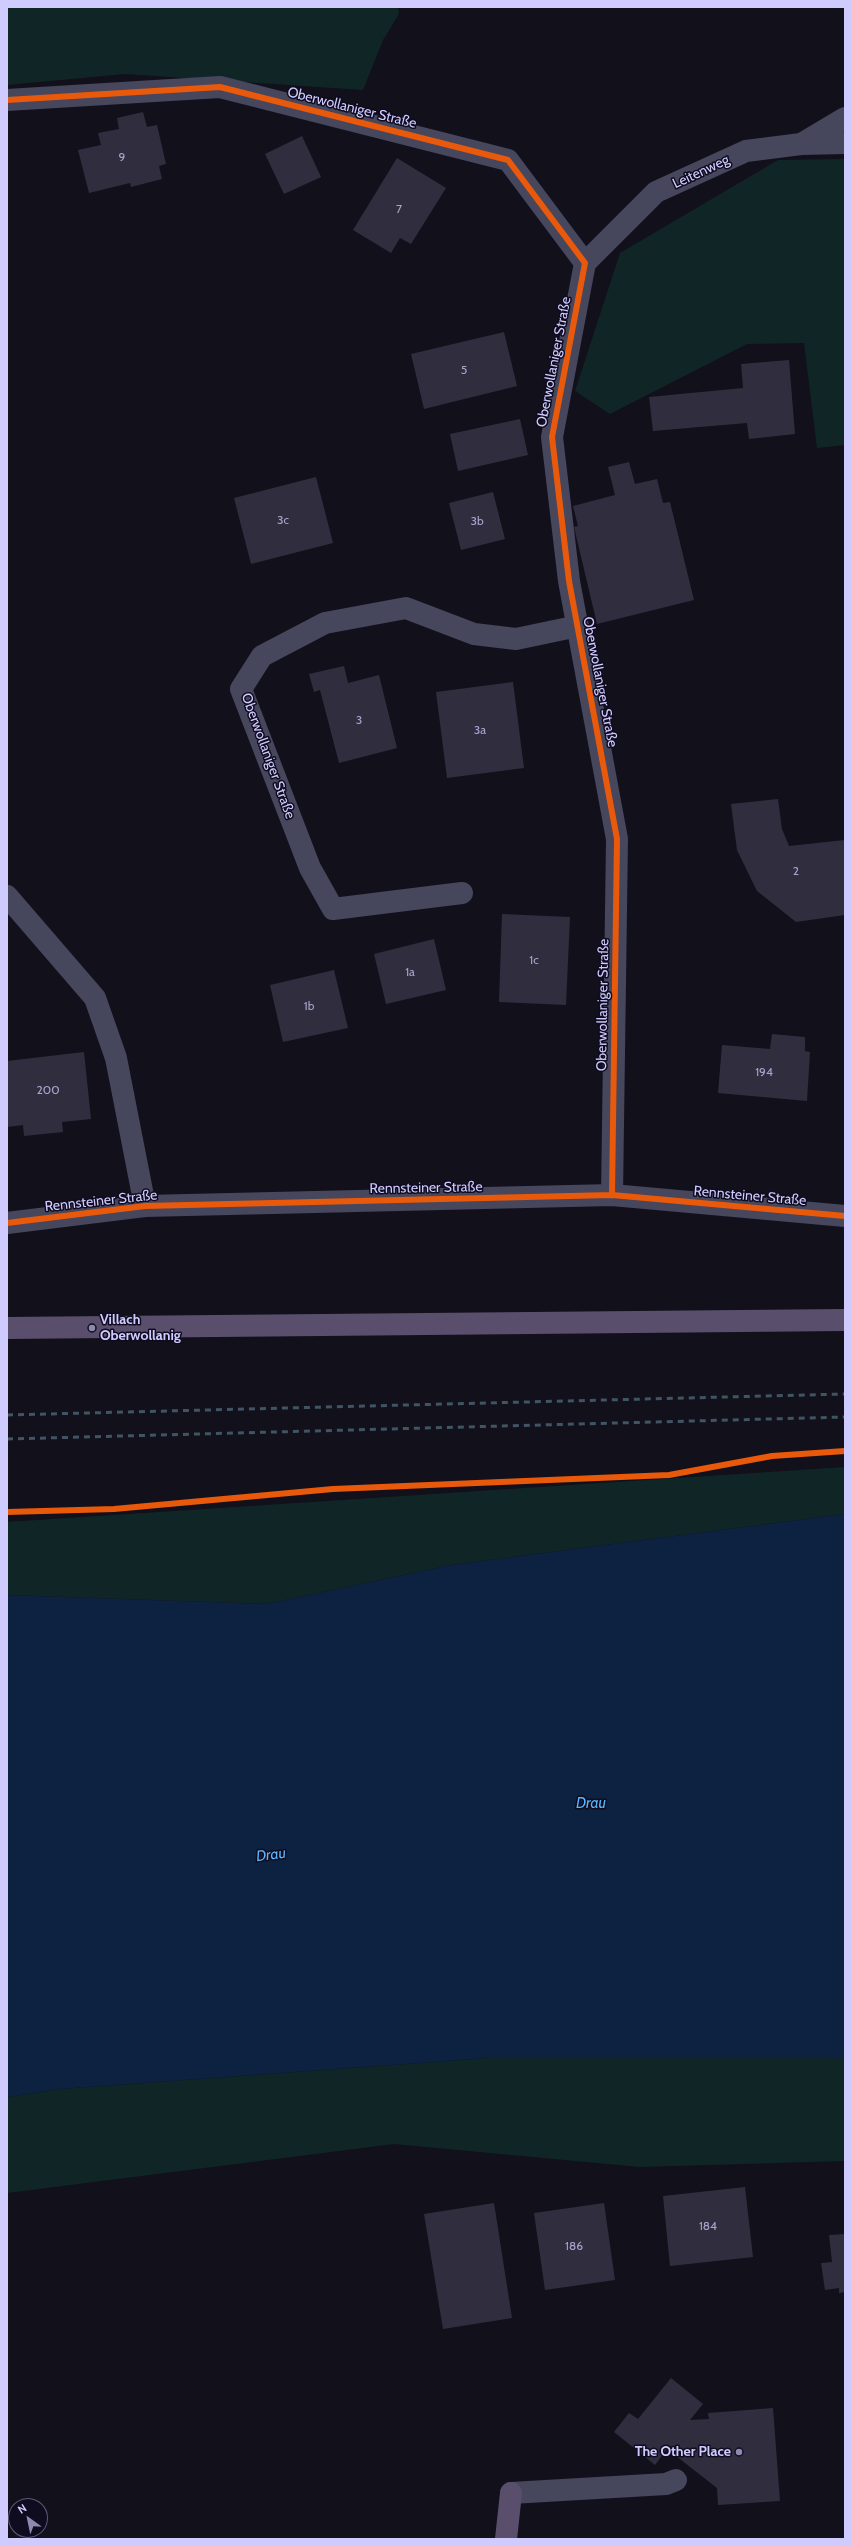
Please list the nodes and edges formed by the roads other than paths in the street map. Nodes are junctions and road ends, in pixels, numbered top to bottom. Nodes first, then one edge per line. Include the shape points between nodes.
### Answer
1 (7, 100) edge
2 (845, 118) edge
3 (845, 143) edge
4 (802, 144) junction
5 (585, 263) junction
6 (578, 626) junction
7 (462, 893) dead end
8 (7, 896) edge
9 (612, 1196) junction
10 (145, 1206) junction
11 (845, 1216) edge
12 (7, 1223) edge
13 (845, 1320) edge
14 (7, 1328) edge
15 (676, 2480) dead end
16 (510, 2493) joint
17 (506, 2539) edge

1 - 5 street, Oberwollaniger Straße via 220,87 508,160
2 - 4 street
3 - 4 street, Leitenweg
4 - 5 street, Leitenweg via 746,151 656,192
5 - 6 street, Oberwollaniger Straße via 552,437 569,581
6 - 7 street, Oberwollaniger Straße via 516,639 474,634 406,608 332,621 262,656 241,689 310,868 333,909
6 - 9 street, Oberwollaniger Straße via 617,839
8 - 10 street, Rennsteiner Straße via 95,998 116,1058
9 - 10 street, Rennsteiner Straße
9 - 11 street, Rennsteiner Straße
10 - 12 street, Rennsteiner Straße
13 - 14 main road
15 - 16 street via 666,2484
16 - 17 main road

